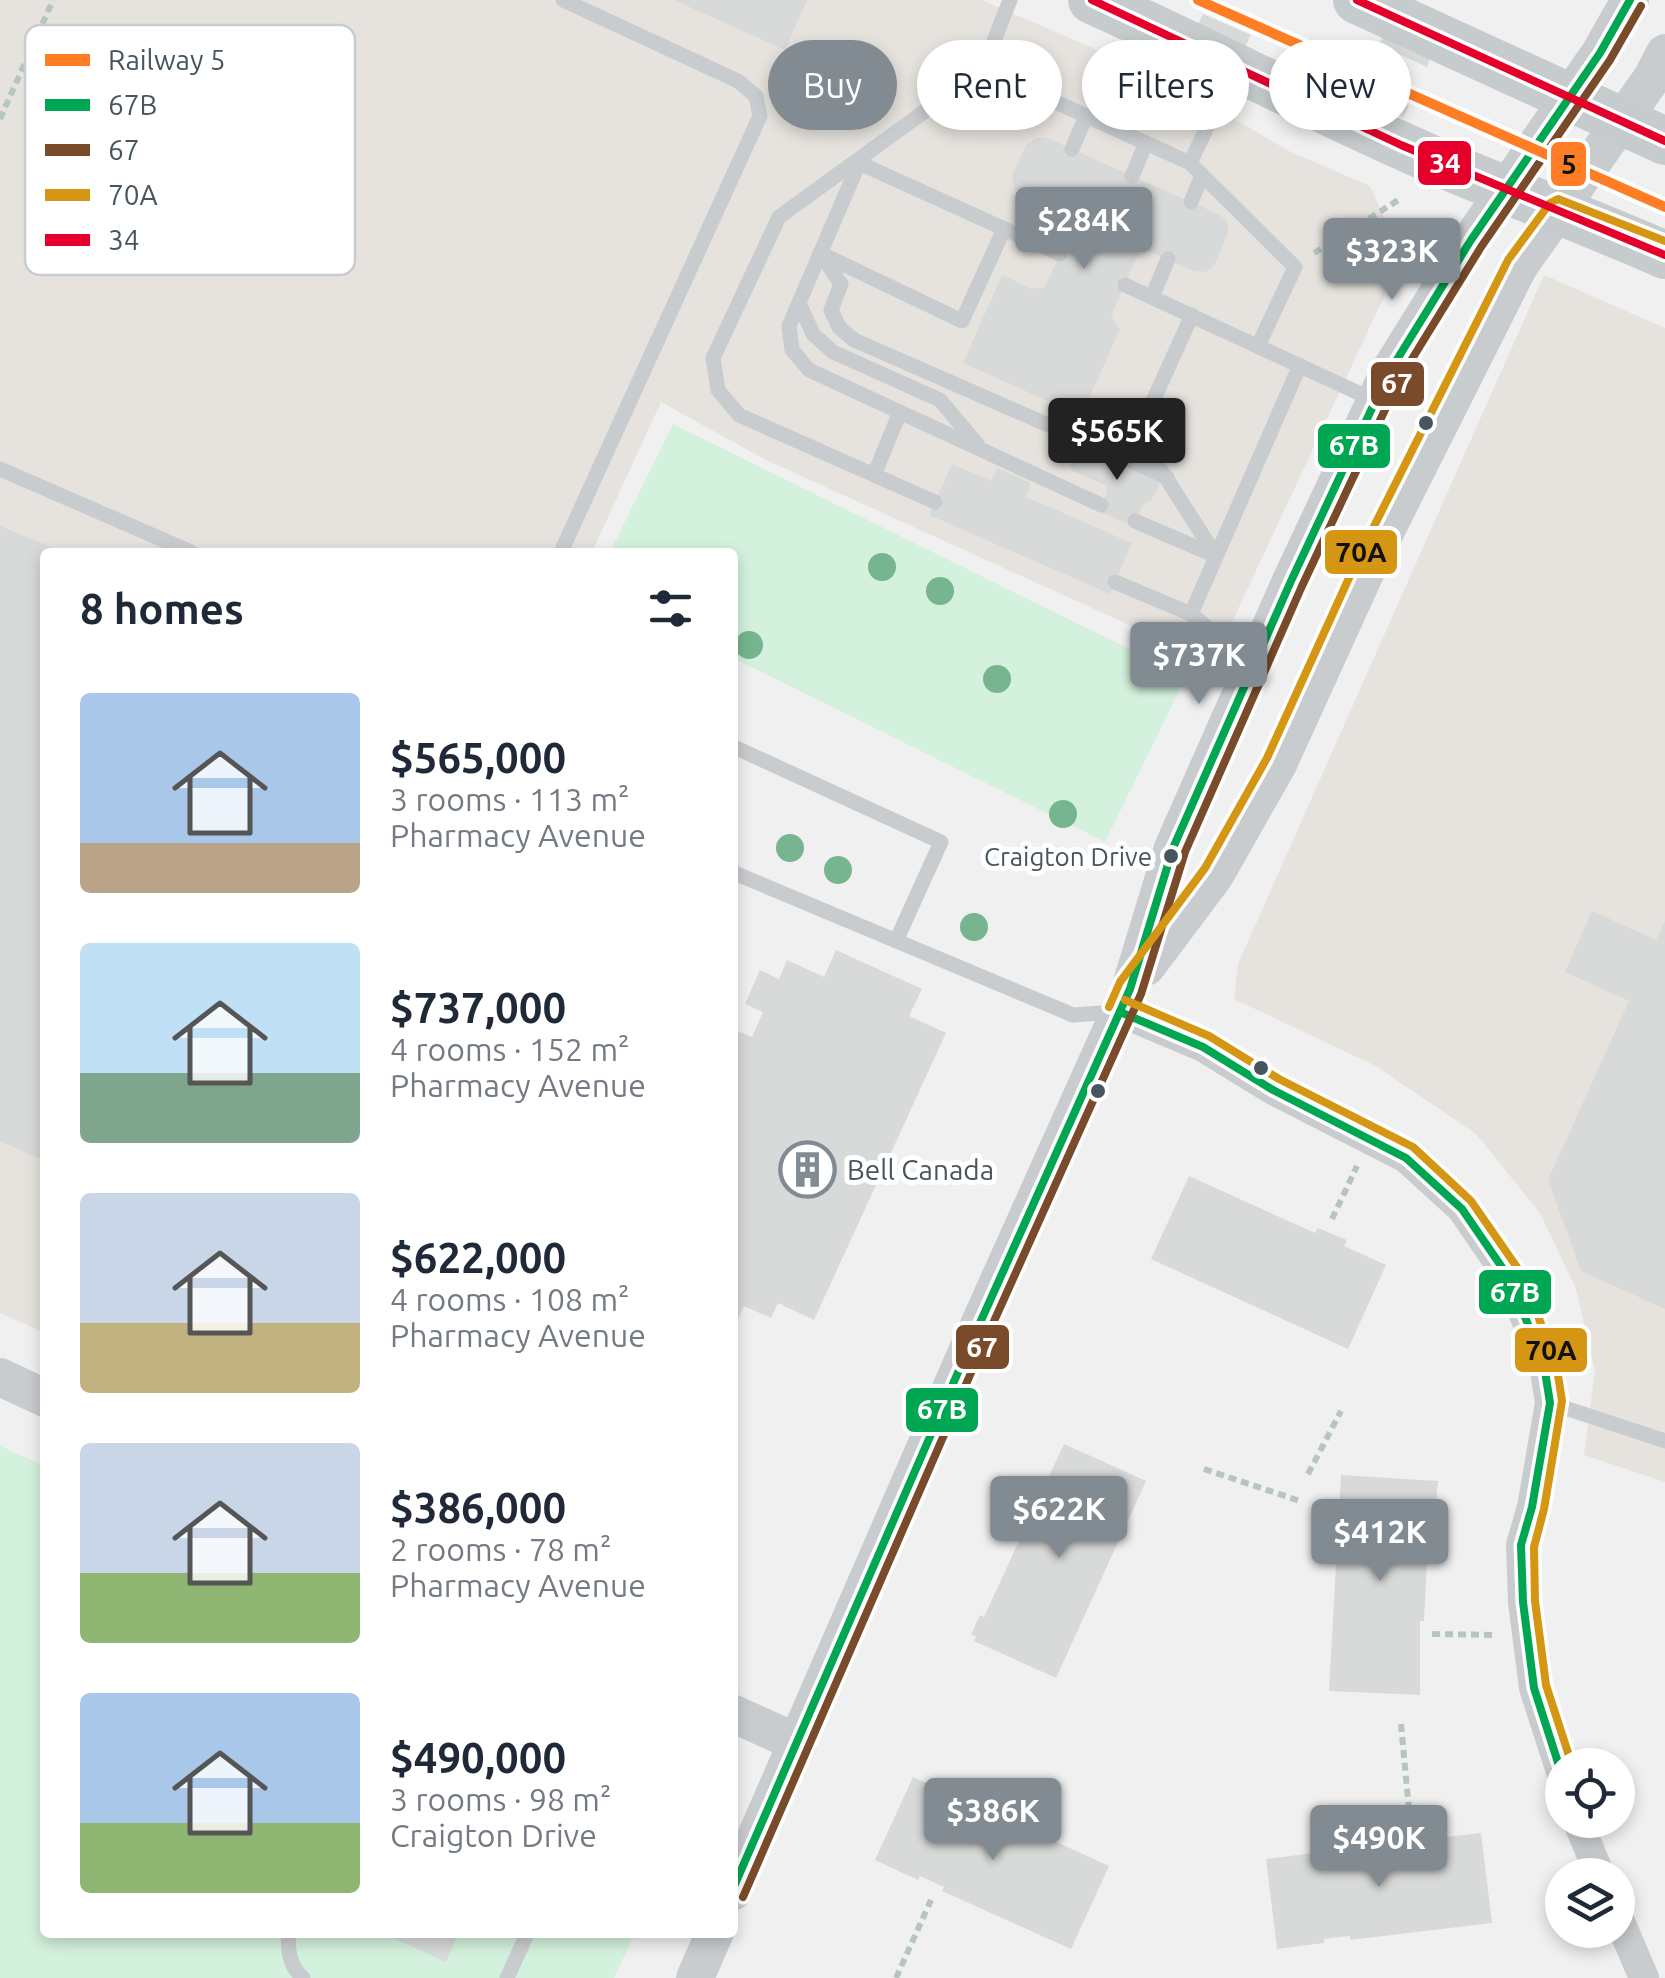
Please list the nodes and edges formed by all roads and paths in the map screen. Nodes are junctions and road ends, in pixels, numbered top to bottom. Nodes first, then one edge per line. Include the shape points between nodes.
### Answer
1 (54, 0) edge
2 (563, 0) edge
3 (1010, 0) edge
4 (1092, 0) edge
5 (1356, 0) edge
6 (1630, 0) edge
7 (43, 25) edge
8 (995, 40) edge
9 (1182, 40) edge
10 (1665, 53) edge
11 (25, 64) edge
12 (1249, 77) edge
13 (1570, 96) junction
14 (0, 119) edge
15 (917, 119) edge
16 (1622, 121) junction
17 (1082, 125) edge
18 (1117, 130) edge
19 (1211, 130) edge
20 (1665, 141) edge
21 (1146, 143) junction
22 (1072, 149) dead end
23 (859, 162) junction
24 (1196, 169) junction
25 (1132, 176) dead end
26 (1506, 190) junction
27 (1400, 199) dead end
28 (1191, 202) dead end
29 (1048, 206) dead end
30 (1558, 211) junction
31 (1004, 229) junction
32 (1032, 242) junction
33 (820, 253) junction
34 (1060, 254) dead end
35 (1665, 255) edge
36 (1309, 256) dead end
37 (1168, 260) dead end
38 (1125, 284) dead end
39 (1152, 297) junction
40 (799, 302) junction
41 (1192, 315) junction
42 (1258, 346) junction
43 (1300, 365) junction
44 (1376, 400) junction
45 (900, 412) junction
46 (982, 450) junction
47 (0, 469) edge
48 (874, 475) junction
49 (1167, 477) junction
50 (935, 502) dead end
51 (1102, 505) dead end
52 (1135, 521) dead end
53 (182, 548) edge
54 (563, 548) edge
55 (1216, 556) junction
56 (1115, 582) dead end
57 (1191, 614) junction
58 (1258, 657) junction
59 (738, 749) edge
60 (738, 875) edge
61 (896, 941) junction
62 (1125, 1000) junction
63 (1369, 1139) junction
64 (1332, 1219) dead end
65 (0, 1377) edge
66 (40, 1396) edge
67 (1550, 1404) junction
68 (1341, 1411) dead end
69 (1665, 1441) edge
70 (1204, 1469) dead end
71 (1308, 1474) dead end
72 (1300, 1501) dead end
73 (1432, 1634) dead end
74 (1527, 1636) junction
75 (738, 1716) edge
76 (1401, 1724) dead end
77 (798, 1744) junction
78 (1553, 1748) edge
79 (1411, 1830) dead end
80 (738, 1879) edge
81 (931, 1900) dead end
82 (288, 1938) edge
83 (525, 1938) edge
84 (712, 1938) edge
85 (1631, 1948) edge
86 (304, 1978) edge
87 (507, 1978) edge
88 (695, 1978) edge
89 (896, 1978) edge
90 (1644, 1978) edge

1 - 7 path
2 - 54 lane via 738,81 756,96 760,116
3 - 8 lane
4 - 9 main road
5 - 13 main road
6 - 13 street
10 - 16 street
11 - 14 path
12 - 26 main road
13 - 16 main road
13 - 26 street
15 - 23 lane
16 - 20 main road
16 - 30 street
17 - 22 lane
18 - 21 lane
19 - 24 lane
21 - 24 lane
21 - 25 lane
23 - 31 lane
23 - 33 lane
23 - 48 lane via 779,218 712,358 718,390 738,416
24 - 28 lane
24 - 42 lane via 1295,267
26 - 30 main road
26 - 44 street
27 - 36 path
29 - 32 lane
30 - 35 main road
30 - 62 street via 1520,266 1396,510 1278,764 1215,874
31 - 32 lane
31 - 33 lane via 962,321
32 - 34 lane
33 - 40 lane
33 - 49 lane via 841,284 831,310 854,340
37 - 39 lane
38 - 39 lane
39 - 41 lane
40 - 45 lane via 789,326 792,350 808,370
40 - 46 lane via 813,334 833,352 940,400
41 - 42 lane
41 - 49 lane via 1138,434
42 - 43 lane
43 - 44 lane
43 - 55 lane
44 - 58 street
45 - 46 lane
45 - 48 lane
46 - 51 lane
47 - 53 lane
48 - 50 lane
49 - 55 lane
52 - 55 lane
55 - 57 lane
56 - 57 lane
57 - 58 lane
58 - 62 street via 1173,848
59 - 61 lane via 941,842
60 - 61 lane
61 - 62 lane via 1073,1014
62 - 63 street
62 - 77 street
63 - 64 path
63 - 67 street via 1406,1158 1462,1209 1510,1279 1544,1365
65 - 66 street
67 - 69 lane
67 - 74 street via 1521,1546
68 - 71 path
70 - 72 path
73 - 74 path
74 - 78 street via 1534,1688
75 - 77 street
76 - 79 path
77 - 80 street
81 - 89 path
82 - 86 lane via 294,1970
83 - 87 lane
84 - 88 street
85 - 90 street

